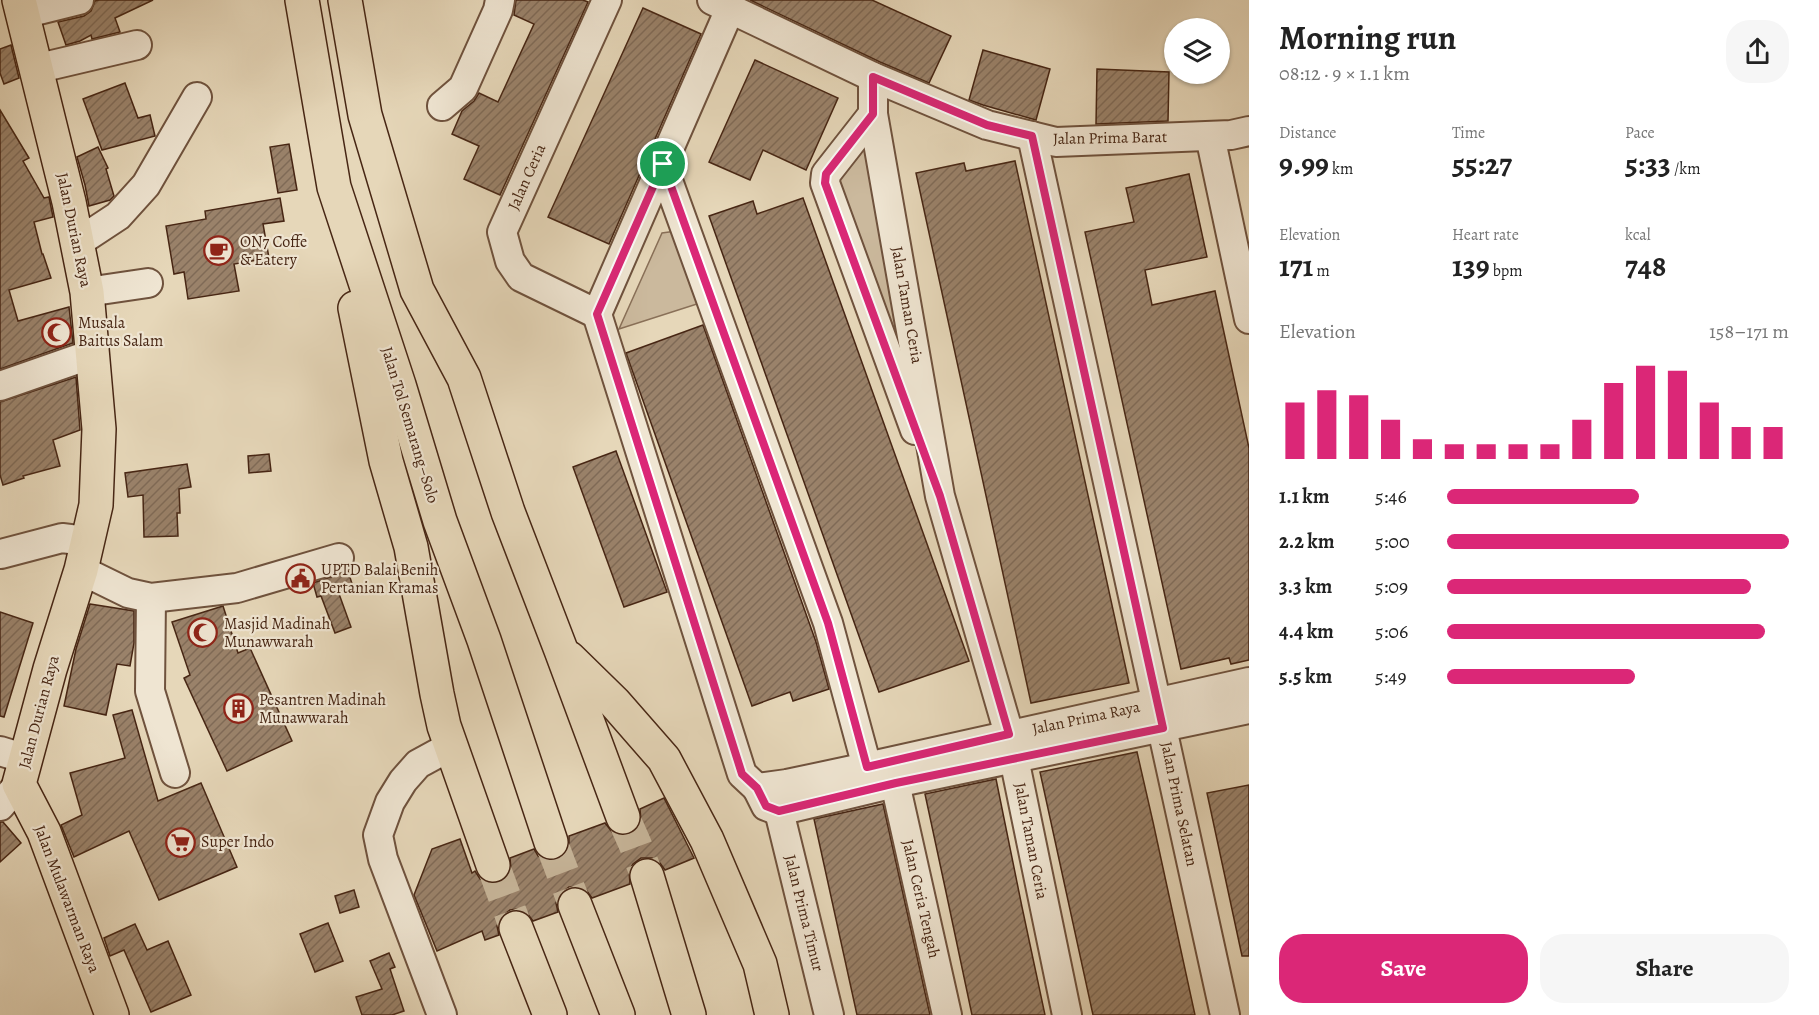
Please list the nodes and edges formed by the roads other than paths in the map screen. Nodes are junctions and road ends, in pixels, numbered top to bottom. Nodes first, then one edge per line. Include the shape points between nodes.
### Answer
1 (79, 0) edge
2 (302, 0) edge
3 (345, 0) edge
4 (500, 0) edge
5 (607, 0) edge
6 (721, 4) edge
7 (21, 7) edge
8 (137, 45) dead end
9 (36, 69) junction
10 (873, 77) junction
11 (197, 97) dead end
12 (442, 106) dead end
13 (873, 114) junction
14 (1249, 131) edge
15 (1032, 136) junction
16 (1210, 136) junction
17 (663, 164) junction
18 (334, 187) junction
19 (77, 243) junction
20 (148, 283) dead end
21 (87, 292) junction
22 (597, 314) junction
23 (1249, 319) edge
24 (93, 354) junction
25 (0, 386) edge
26 (940, 496) junction
27 (1, 554) edge
28 (83, 555) junction
29 (339, 558) dead end
30 (151, 598) junction
31 (561, 650) junction
32 (1249, 682) edge
33 (1249, 709) edge
34 (1160, 715) junction
35 (451, 746) junction
36 (1012, 746) junction
37 (867, 767) junction
38 (175, 773) dead end
39 (11, 775) edge
40 (896, 783) junction
41 (757, 788) junction
42 (779, 811) junction
43 (622, 816) tunnel mouth
44 (551, 842) tunnel mouth
45 (493, 864) tunnel mouth
46 (648, 876) tunnel mouth
47 (575, 905) tunnel mouth
48 (516, 928) tunnel mouth
49 (112, 1015) edge
50 (442, 1015) edge
51 (550, 1015) edge
52 (618, 1015) edge
53 (689, 1015) edge
54 (772, 1015) edge
55 (829, 1015) edge
56 (947, 1015) edge
57 (1067, 1015) edge
58 (1225, 1015) edge

1 - 7 street
2 - 18 main road, Jalan Tol Semarang–Solo
3 - 31 main road via 364,115 417,290 464,378 508,512
4 - 12 street via 463,88
5 - 22 street, Jalan Ceria via 502,232 510,261 522,277
6 - 10 street, Jalan Prima Barat
6 - 17 street
7 - 9 main road, Jalan Durian Raya
8 - 9 street
9 - 19 main road, Jalan Durian Raya
10 - 13 street, Jalan Taman Ceria
10 - 15 street, Jalan Prima Barat via 987,125
11 - 19 street via 146,185 118,216
13 - 26 street, Jalan Taman Ceria
13 - 26 street, Jalan Taman Ceria via 826,174 825,183
14 - 16 street, Jalan Prima Barat
15 - 16 street, Jalan Prima Barat via 1056,142
15 - 34 street, Jalan Prima Selatan
16 - 23 street
17 - 22 street
17 - 37 street via 828,623
18 - 35 main road via 384,450 411,547 436,694
18 - 44 main road, Jalan Tol Semarang–Solo via 440,521 492,662
19 - 21 main road, Jalan Durian Raya
20 - 21 street
21 - 24 main road, Jalan Durian Raya
22 - 41 street via 742,774
24 - 25 street
24 - 28 main road, Jalan Durian Raya via 99,429 96,505
26 - 36 street, Jalan Taman Ceria
27 - 28 street via 62,538
28 - 30 street via 129,593
28 - 39 main road, Jalan Durian Raya via 50,669
29 - 30 street via 237,588
30 - 38 street via 150,691
31 - 43 main road
31 - 54 main road via 664,759 708,840 760,964
32 - 34 street, Jalan Prima Raya
33 - 34 street, Jalan Prima Raya
34 - 36 street, Jalan Prima Raya
34 - 58 street, Jalan Prima Selatan
35 - 45 main road
35 - 50 street via 418,764 404,781 390,802 378,835 383,859
36 - 37 street, Jalan Prima Raya
36 - 40 street, Jalan Prima Raya
36 - 57 street, Jalan Taman Ceria
37 - 41 street, Jalan Prima Raya
39 - 49 main road, Jalan Mulawarman Raya via 44,832
40 - 42 street, Jalan Prima Raya
40 - 56 street, Jalan Ceria Tengah
41 - 42 street via 766,806
42 - 55 street, Jalan Prima Timur
46 - 53 main road
47 - 52 main road
48 - 51 main road

